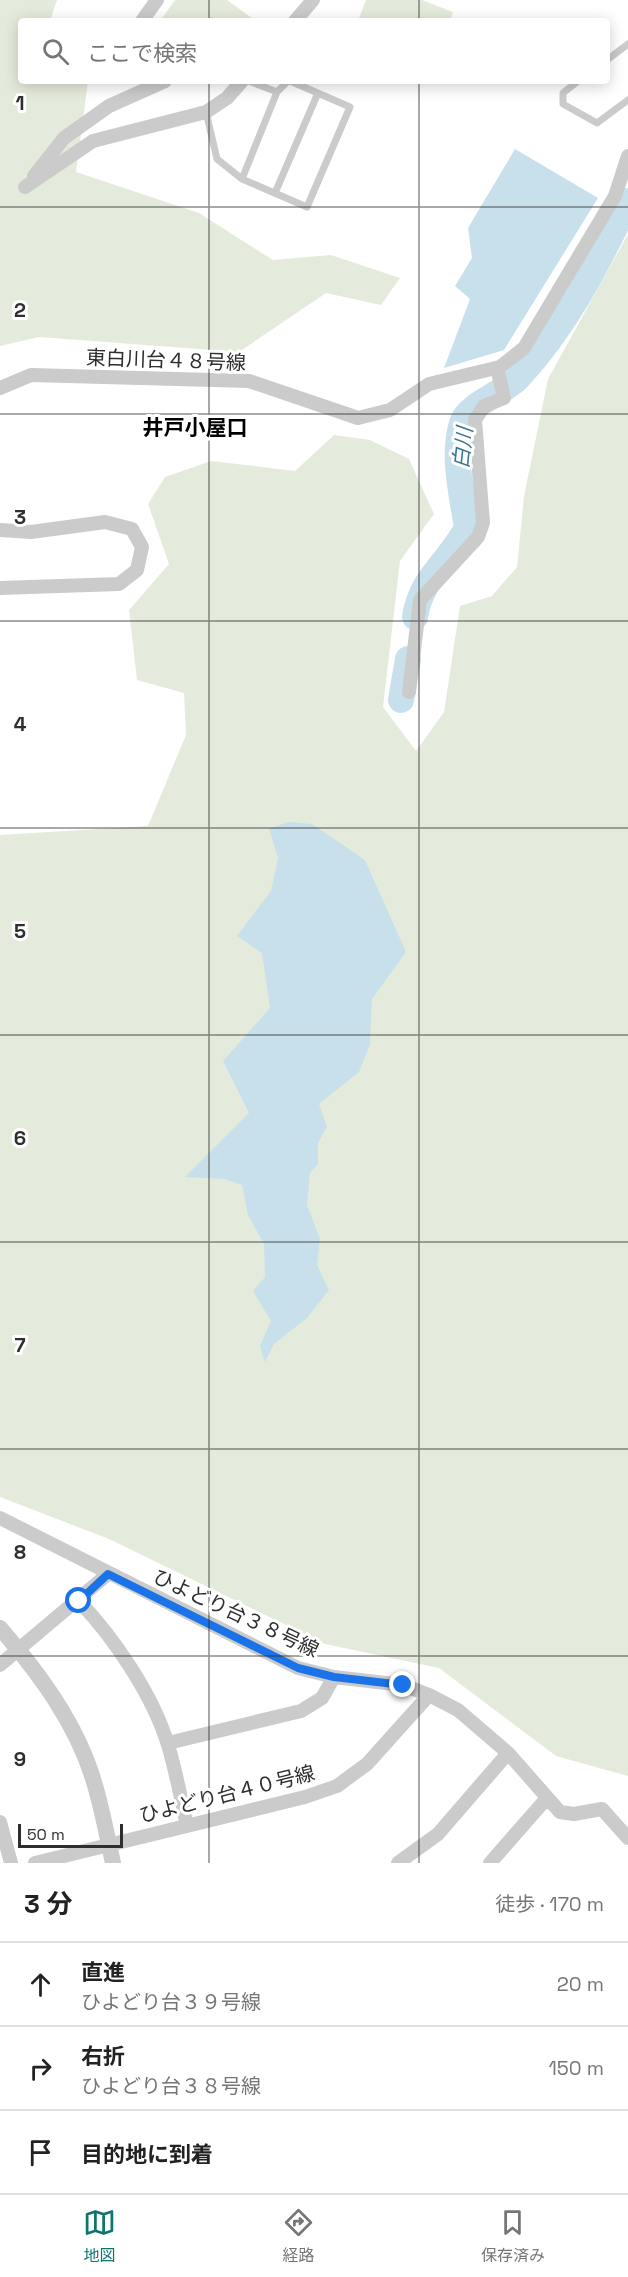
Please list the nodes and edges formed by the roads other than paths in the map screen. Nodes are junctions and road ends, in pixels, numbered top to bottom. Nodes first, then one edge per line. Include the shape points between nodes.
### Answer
1 (157, 0) edge
2 (313, 0) edge
3 (144, 18) edge
4 (298, 18) edge
5 (628, 44) edge
6 (610, 58) edge
7 (158, 84) edge
8 (240, 84) edge
9 (257, 84) edge
10 (286, 84) edge
11 (296, 84) edge
12 (573, 84) edge
13 (277, 92) junction
14 (318, 93) junction
15 (628, 100) edge
16 (206, 112) junction
17 (628, 156) edge
18 (242, 179) junction
19 (275, 193) junction
20 (496, 368) junction
21 (0, 388) edge
22 (0, 530) edge
23 (0, 588) edge
24 (409, 692) dead end
25 (0, 1518) edge
26 (108, 1574) junction
27 (79, 1601) junction
28 (0, 1628) edge
29 (18, 1649) junction
30 (0, 1665) edge
31 (334, 1677) junction
32 (429, 1695) junction
33 (168, 1743) junction
34 (508, 1753) junction
35 (548, 1798) junction
36 (0, 1822) edge
37 (187, 1826) junction
38 (628, 1838) edge
39 (109, 1844) junction
40 (11, 1863) edge
41 (35, 1863) edge
42 (113, 1863) edge
43 (398, 1863) edge
44 (490, 1863) edge

1 - 3 street
2 - 4 street
5 - 6 lane
7 - 16 street via 109,106 64,138 25,187 93,141
8 - 16 street via 228,98
9 - 13 lane
10 - 13 lane
11 - 14 lane
12 - 15 lane via 563,93 562,104 597,123
13 - 18 lane
14 - 19 lane
14 - 19 lane via 351,107 307,207
16 - 18 lane via 217,159
17 - 20 street, 東白川台４８号線 via 615,196 524,348
18 - 19 lane
20 - 21 street, 東白川台４８号線 via 429,384 390,410 358,418 249,381 31,375
20 - 24 street via 504,398 484,406 475,420 483,523 478,537 420,600
22 - 23 street via 31,532 105,522 132,529 142,546 137,570 119,584
25 - 26 street, ひよどり台３８号線
26 - 27 street
26 - 31 street, ひよどり台３８号線 via 298,1668
27 - 29 street
27 - 33 street via 108,1632 139,1683
28 - 29 street
29 - 30 street
29 - 39 street via 74,1733 94,1780
31 - 32 street, ひよどり台３８号線 via 403,1685
31 - 33 street via 322,1698 301,1711
32 - 34 street, ひよどり台３８号線 via 458,1710
32 - 37 street, ひよどり台４０号線 via 367,1764 337,1786
33 - 37 street
34 - 35 street, ひよどり台３８号線
34 - 43 street via 438,1834
35 - 38 street, ひよどり台３８号線 via 560,1812 602,1809
35 - 44 street
36 - 40 street
37 - 39 street, ひよどり台４０号線
39 - 41 street, ひよどり台４０号線
39 - 42 street

